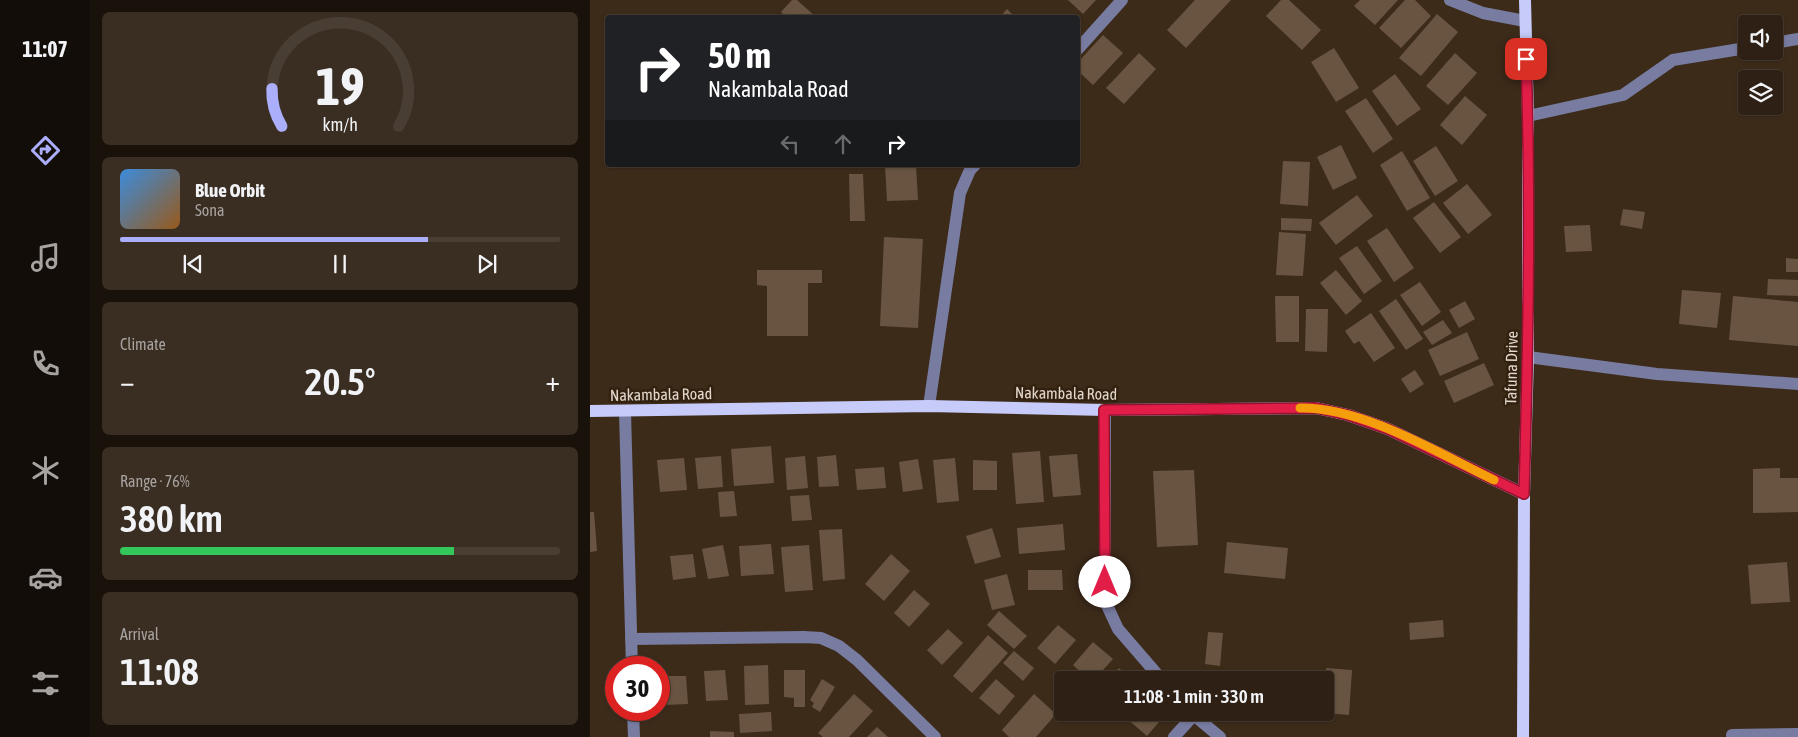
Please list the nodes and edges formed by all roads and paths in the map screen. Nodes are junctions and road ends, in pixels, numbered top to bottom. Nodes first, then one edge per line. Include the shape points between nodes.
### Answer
1 (1122, 0) edge
2 (1450, 0) edge
3 (1525, 0) edge
4 (1525, 21) junction
5 (1798, 39) edge
6 (1783, 42) edge
7 (1080, 47) edge
8 (1738, 49) edge
9 (1528, 116) junction
10 (972, 167) edge
11 (1528, 357) junction
12 (1798, 384) edge
13 (929, 406) junction
14 (1104, 410) junction
15 (590, 411) edge
16 (625, 412) junction
17 (1524, 494) junction
18 (631, 639) junction
19 (632, 656) edge
20 (1154, 671) edge
21 (633, 721) edge
22 (1187, 721) edge
23 (1201, 721) edge
24 (1798, 734) edge
25 (1732, 735) dead end
26 (634, 737) edge
27 (935, 737) edge
28 (1174, 737) edge
29 (1220, 737) edge
30 (1523, 737) edge

1 - 7 street
2 - 4 street via 1483,13
3 - 4 main road, Tafuna Drive
4 - 9 main road, Tafuna Drive
5 - 6 street
8 - 9 street via 1673,60 1623,95
9 - 11 main road, Tafuna Drive
10 - 13 street via 960,192
11 - 12 street via 1657,374
11 - 17 main road, Tafuna Drive
13 - 14 main road, Nakambala Road
13 - 16 main road, Nakambala Road
14 - 17 main road, Nakambala Road via 1316,408 1388,429
14 - 20 street via 1105,601 1118,629
15 - 16 main road, Nakambala Road
16 - 18 street
17 - 30 main road, Tafuna Drive
18 - 19 street
18 - 27 street via 820,638 839,646 857,660
21 - 26 street
22 - 28 street
23 - 29 street
24 - 25 street

